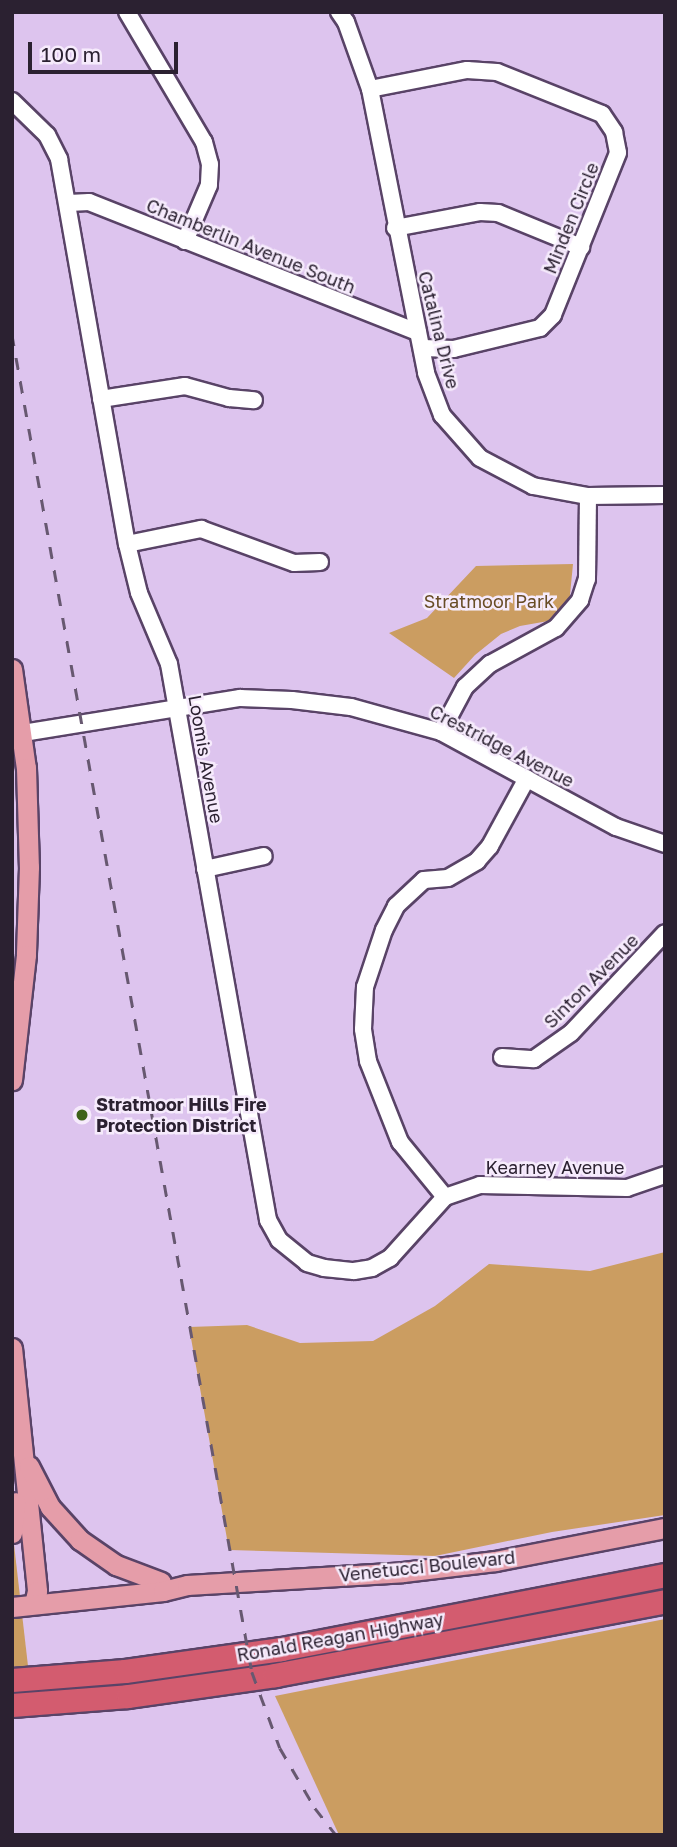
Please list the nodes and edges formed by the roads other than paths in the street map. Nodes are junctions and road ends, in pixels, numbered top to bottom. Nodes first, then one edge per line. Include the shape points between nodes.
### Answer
1 (127, 12) edge
2 (339, 12) edge
3 (370, 89) junction
4 (12, 101) edge
5 (69, 204) junction
6 (395, 228) junction
7 (185, 241) junction
8 (581, 247) junction
9 (420, 340) junction
10 (101, 399) junction
11 (254, 400) dead end
12 (665, 495) edge
13 (588, 496) junction
14 (127, 544) junction
15 (320, 562) dead end
16 (12, 669) edge
17 (178, 706) junction
18 (441, 732) junction
19 (23, 733) junction
20 (527, 778) junction
21 (665, 844) edge
22 (264, 856) dead end
23 (205, 869) junction
24 (665, 933) edge
25 (502, 1058) dead end
26 (12, 1080) edge
27 (665, 1175) edge
28 (445, 1196) junction
29 (12, 1348) edge
30 (21, 1442) junction
31 (12, 1480) edge
32 (15, 1502) junction
33 (665, 1528) edge
34 (12, 1533) edge
35 (665, 1575) edge
36 (161, 1582) junction
37 (187, 1585) junction
38 (28, 1595) edge
39 (665, 1601) edge
40 (12, 1606) edge
41 (12, 1681) edge
42 (12, 1705) edge

1 - 7 street via 205,142 209,185
2 - 3 street, Catalina Drive
3 - 6 street, Catalina Drive
3 - 8 street, Minden Circle via 467,70 497,72 602,114 614,132 618,153
4 - 5 street, Loomis Avenue via 47,135 59,159
5 - 7 street, Chamberlin Avenue South via 89,202
5 - 10 street, Loomis Avenue
6 - 8 street via 480,212 498,213
6 - 9 street, Catalina Drive
7 - 9 street, Chamberlin Avenue South
8 - 9 street, Minden Circle via 553,315 540,328 454,349
9 - 13 street, Catalina Drive via 426,373 442,415 480,458 533,486
10 - 11 street via 185,386
10 - 14 street, Loomis Avenue
12 - 13 street, Catalina Drive
13 - 18 street via 587,579 579,600 556,628 490,664 465,687
14 - 15 street via 201,529 294,563
14 - 17 street, Loomis Avenue via 139,593 169,664
16 - 19 main road
17 - 18 street, Crestridge Avenue via 240,698 292,699 371,711
17 - 19 street, Crestridge Avenue
17 - 23 street, Loomis Avenue
18 - 20 street, Crestridge Avenue
19 - 26 main road via 29,896
20 - 21 street, Crestridge Avenue via 622,830
20 - 28 street via 477,861 448,878 424,880 396,906 365,987 363,1030 368,1061 400,1142
22 - 23 street
23 - 28 street, Loomis Avenue via 268,1220 279,1240 307,1263 354,1271 372,1268 390,1258
24 - 25 street, Sinton Avenue via 571,1033 534,1059
27 - 28 street, Kearney Avenue via 627,1188 480,1185
29 - 30 main road
30 - 36 main road via 41,1493 69,1530 116,1565
30 - 38 main road
31 - 32 main road
32 - 34 main road
32 - 38 main road
33 - 37 main road, Venetucci Boulevard via 482,1563
35 - 41 highway, Ronald Reagan Highway via 281,1649
36 - 37 main road, Venetucci Boulevard
36 - 38 main road, Venetucci Boulevard
37 - 38 main road, Venetucci Boulevard via 163,1591
38 - 40 main road
39 - 42 highway, Ronald Reagan Highway via 275,1675 128,1696

